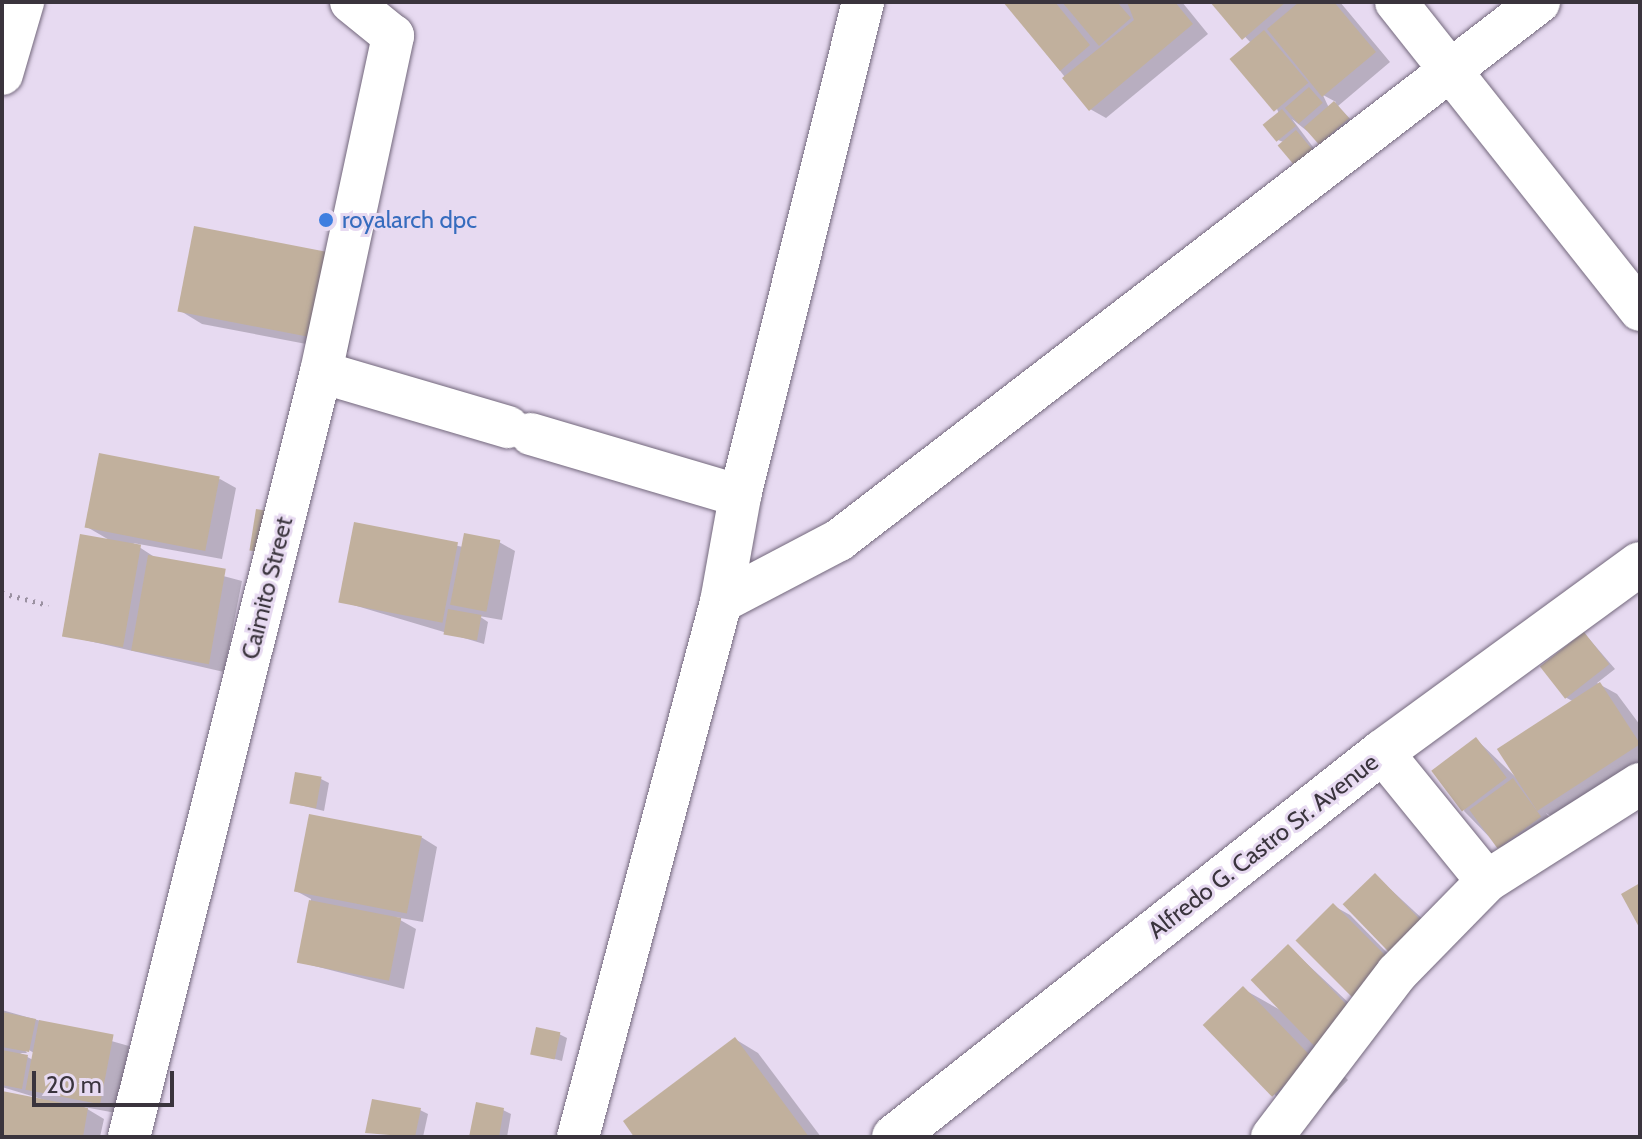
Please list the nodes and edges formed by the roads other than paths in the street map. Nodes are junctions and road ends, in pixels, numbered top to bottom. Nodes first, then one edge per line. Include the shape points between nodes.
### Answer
1 (23, 2) edge
2 (351, 2) edge
3 (863, 2) edge
4 (1396, 2) edge
5 (1539, 2) edge
6 (1453, 70) junction
7 (2, 74) edge
8 (1640, 310) edge
9 (321, 372) junction
10 (740, 496) junction
11 (1640, 564) edge
12 (721, 602) junction
13 (1382, 752) junction
14 (1640, 784) edge
15 (1487, 881) junction
16 (129, 1137) edge
17 (578, 1137) edge
18 (894, 1137) edge
19 (1272, 1137) edge

1 - 7 street
2 - 9 street, Caimito Street via 393,36
3 - 10 street
4 - 6 street
5 - 6 street
6 - 8 street
6 - 12 street via 839,540
9 - 10 street
9 - 16 street, Caimito Street
10 - 12 street
11 - 13 street, Alfredo G. Castro Sr. Avenue
12 - 17 street
13 - 15 street
13 - 18 street, Alfredo G. Castro Sr. Avenue
14 - 15 street
15 - 19 street via 1397,973

